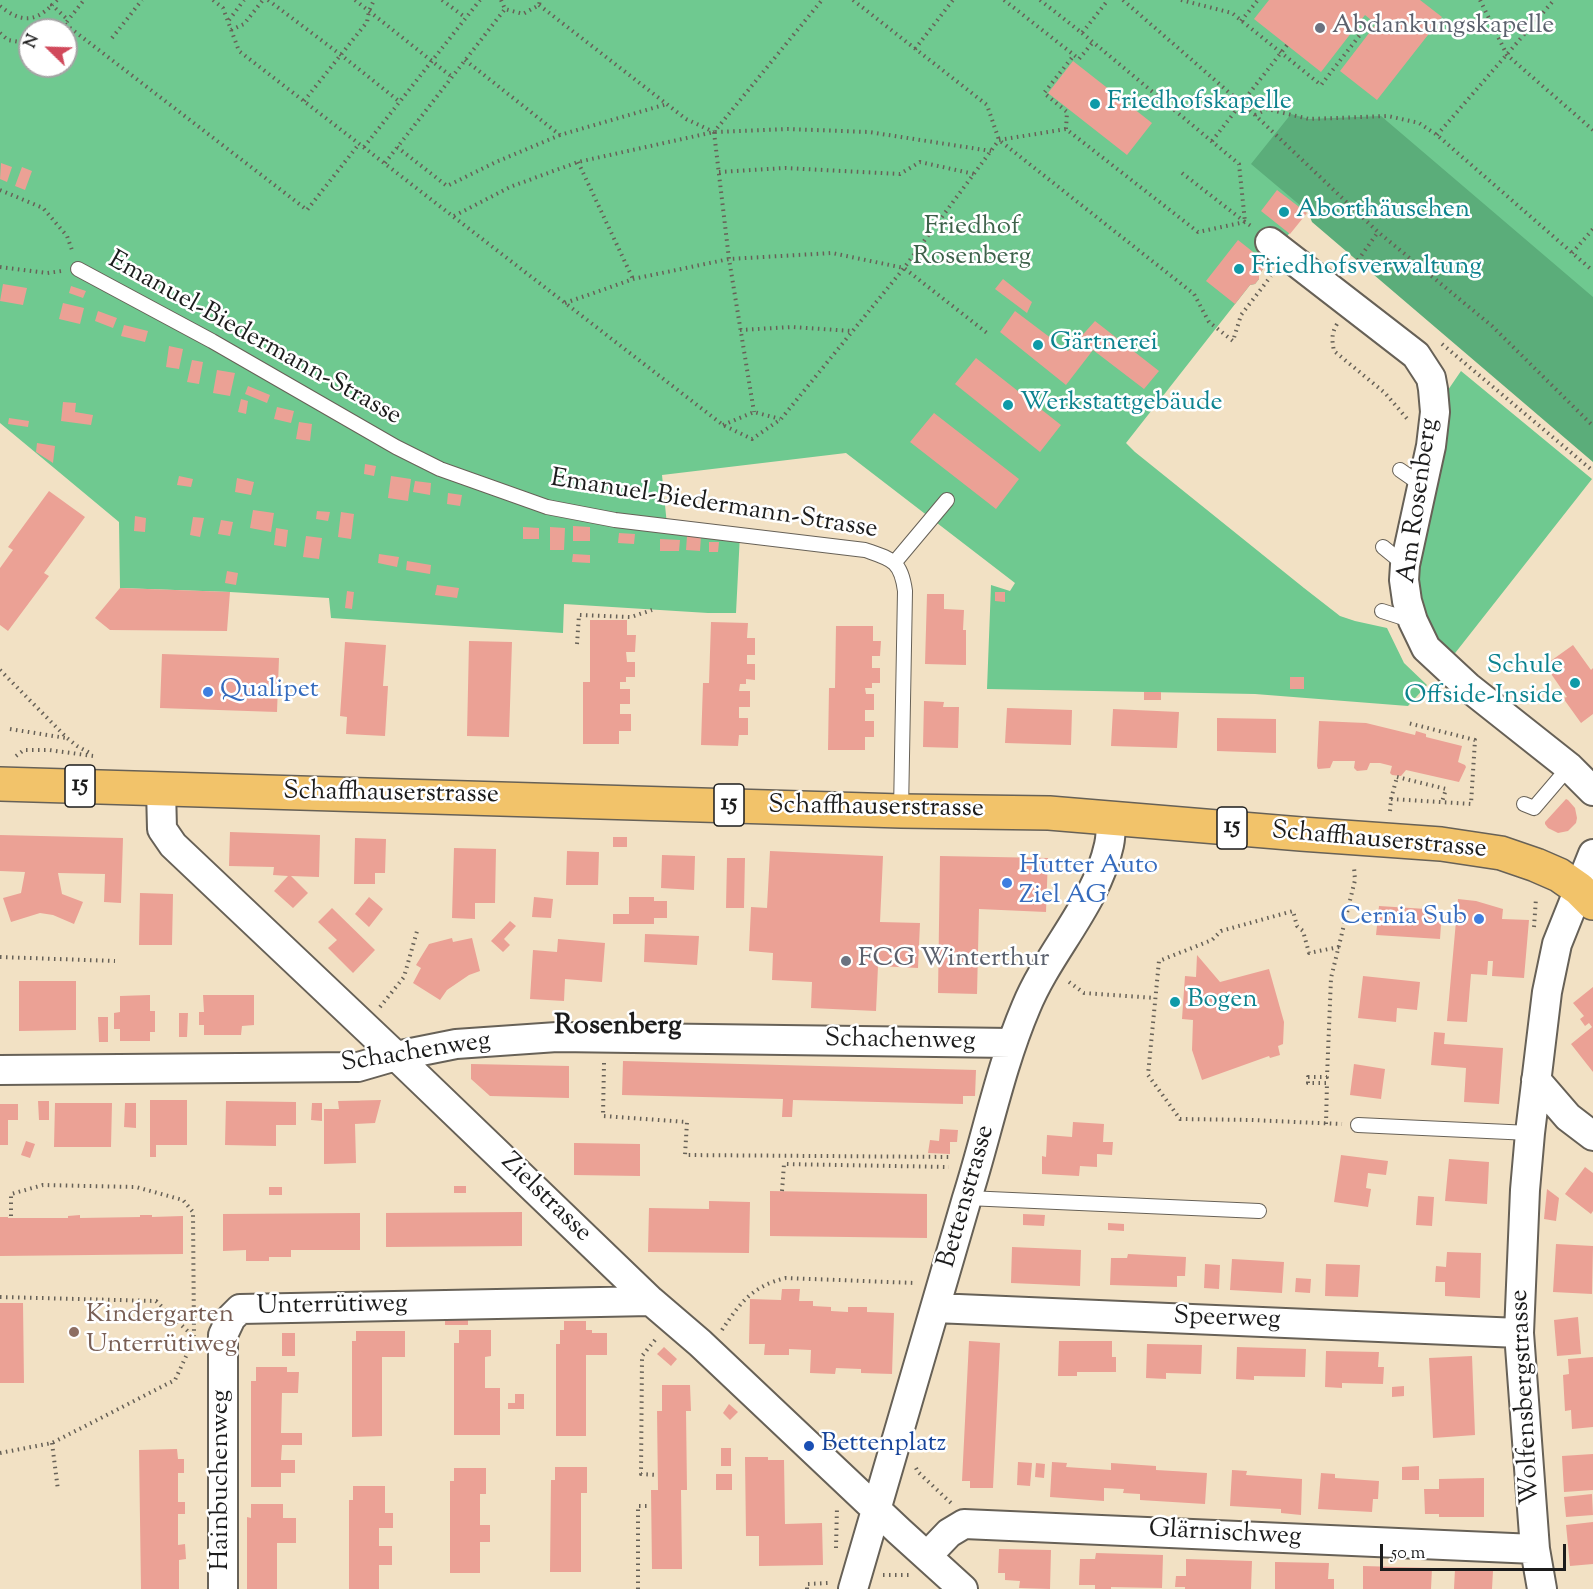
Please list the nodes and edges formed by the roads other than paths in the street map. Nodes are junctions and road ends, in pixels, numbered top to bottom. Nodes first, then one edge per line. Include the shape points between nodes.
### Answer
1 (1270, 242) road end
2 (78, 269) road end
3 (1400, 470) dead end
4 (1423, 486) junction
5 (947, 500) dead end
6 (1383, 547) dead end
7 (895, 562) junction
8 (1405, 566) junction
9 (1382, 611) dead end
10 (1413, 621) junction
11 (1569, 767) junction
12 (0, 784) edge
13 (161, 789) junction
14 (1593, 791) edge
15 (1524, 804) dead end
16 (901, 811) junction
17 (1111, 818) junction
18 (1593, 855) edge
19 (1586, 896) edge
20 (1011, 1043) junction
21 (396, 1056) junction
22 (0, 1070) edge
23 (1536, 1080) junction
24 (1358, 1125) dead end
25 (1530, 1133) junction
26 (1593, 1136) edge
27 (967, 1198) junction
28 (1259, 1211) dead end
29 (651, 1301) junction
30 (935, 1308) junction
31 (1519, 1333) junction
32 (223, 1335) joint
33 (877, 1509) junction
34 (1535, 1550) junction
35 (921, 1565) junction
36 (841, 1586) edge
37 (224, 1589) edge
38 (963, 1589) edge
39 (1542, 1589) edge

1 - 4 street, Am Rosenberg via 1346,290 1416,355 1431,378 1435,412
2 - 7 lane, Emanuel-Biedermann-Strasse via 440,469 547,507 615,520 865,550
3 - 4 lane
4 - 8 street, Am Rosenberg
5 - 7 lane
6 - 8 lane
7 - 16 lane, Emanuel-Biedermann-Strasse via 903,575 905,591
8 - 10 street, Am Rosenberg via 1407,601
9 - 10 lane
10 - 11 street, Am Rosenberg via 1426,648 1444,666
11 - 14 street, Am Rosenberg
11 - 15 lane via 1534,808
12 - 13 main road, Schaffhauserstrasse / 15
13 - 16 main road, Schaffhauserstrasse / 15
13 - 21 street, Zielstrasse via 162,829 173,845
16 - 17 main road, Schaffhauserstrasse / 15
17 - 19 main road, Schaffhauserstrasse / 15 via 1441,844 1501,854 1536,865 1559,875
17 - 20 street, Bettenstrasse via 1105,862 1088,900 1027,1004
18 - 19 street
19 - 23 street, Wolfensbergstrasse via 1557,944
20 - 21 street, Schachenweg via 557,1038 456,1044
20 - 27 street, Bettenstrasse
21 - 22 street, Schachenweg via 358,1067
21 - 29 street, Zielstrasse
23 - 25 street, Wolfensbergstrasse
23 - 26 street via 1568,1117
24 - 25 lane
25 - 31 street, Wolfensbergstrasse
27 - 28 lane
27 - 30 street, Bettenstrasse
29 - 32 street, Unterrütiweg via 240,1309
29 - 33 street, Zielstrasse
30 - 31 street, Speerweg
30 - 33 street, Bettenstrasse
31 - 34 street, Wolfensbergstrasse
32 - 37 street, Hainbuchenweg
33 - 35 street, Zielstrasse
33 - 36 street, Bettenstrasse
34 - 35 street, Glärnischweg via 964,1524 950,1533
34 - 39 street, Wolfensbergstrasse
35 - 38 street, Zielstrasse

